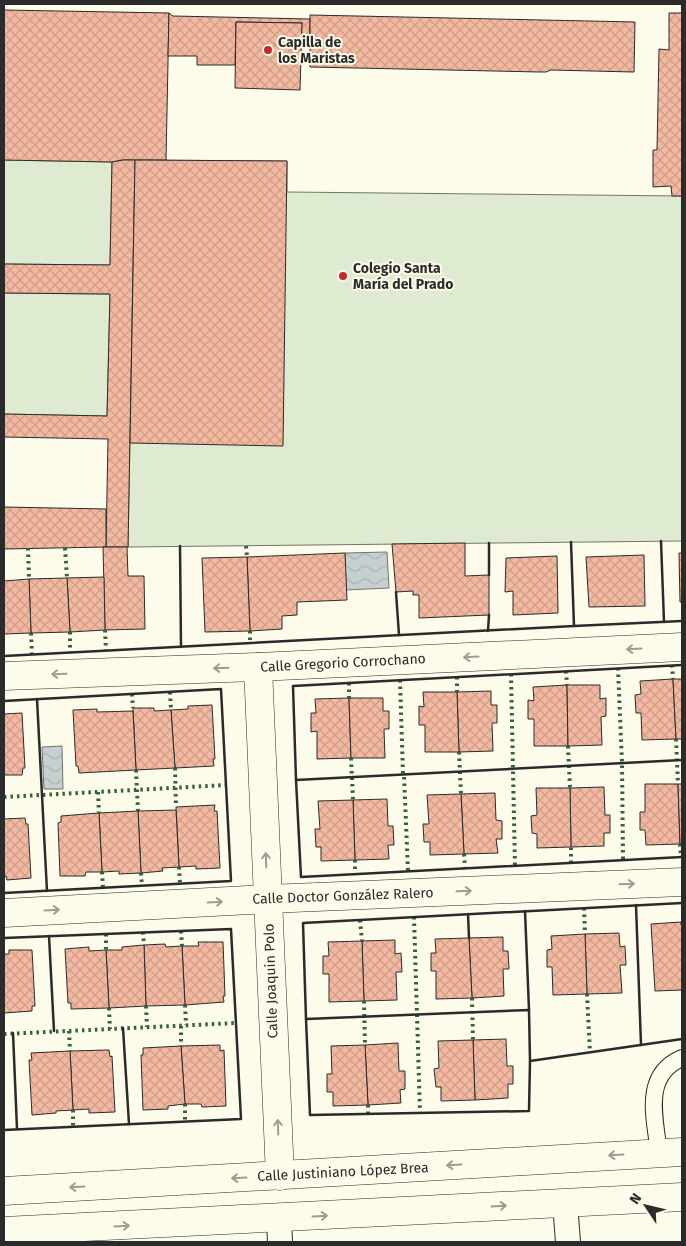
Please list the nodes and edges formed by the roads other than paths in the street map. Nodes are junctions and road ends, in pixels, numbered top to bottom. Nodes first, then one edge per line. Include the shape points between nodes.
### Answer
1 (682, 647) edge
2 (258, 667) junction
3 (4, 676) edge
4 (682, 882) edge
5 (268, 899) junction
6 (4, 913) edge
7 (682, 1058) edge
8 (670, 1152) edge
9 (280, 1176) junction
10 (4, 1191) edge
11 (682, 1197) edge
12 (565, 1203) junction
13 (280, 1230) edge
14 (4, 1231) edge
15 (568, 1242) edge

1 -> 2 street, Calle Gregorio Corrochano
2 -> 3 street, Calle Gregorio Corrochano
5 -> 2 street, Calle Joaquin Polo
5 -> 4 street, Calle Doctor González Ralero
6 -> 5 street, Calle Doctor González Ralero
9 -> 5 street, Calle Joaquin Polo
7 - 8 lane via 667,1067 655,1089 654,1101
8 -> 9 street, Calle Justiniano López Brea
9 -> 10 street, Calle Justiniano López Brea
11 - 12 street
13 -> 12 street
12 - 15 street
14 -> 13 street

